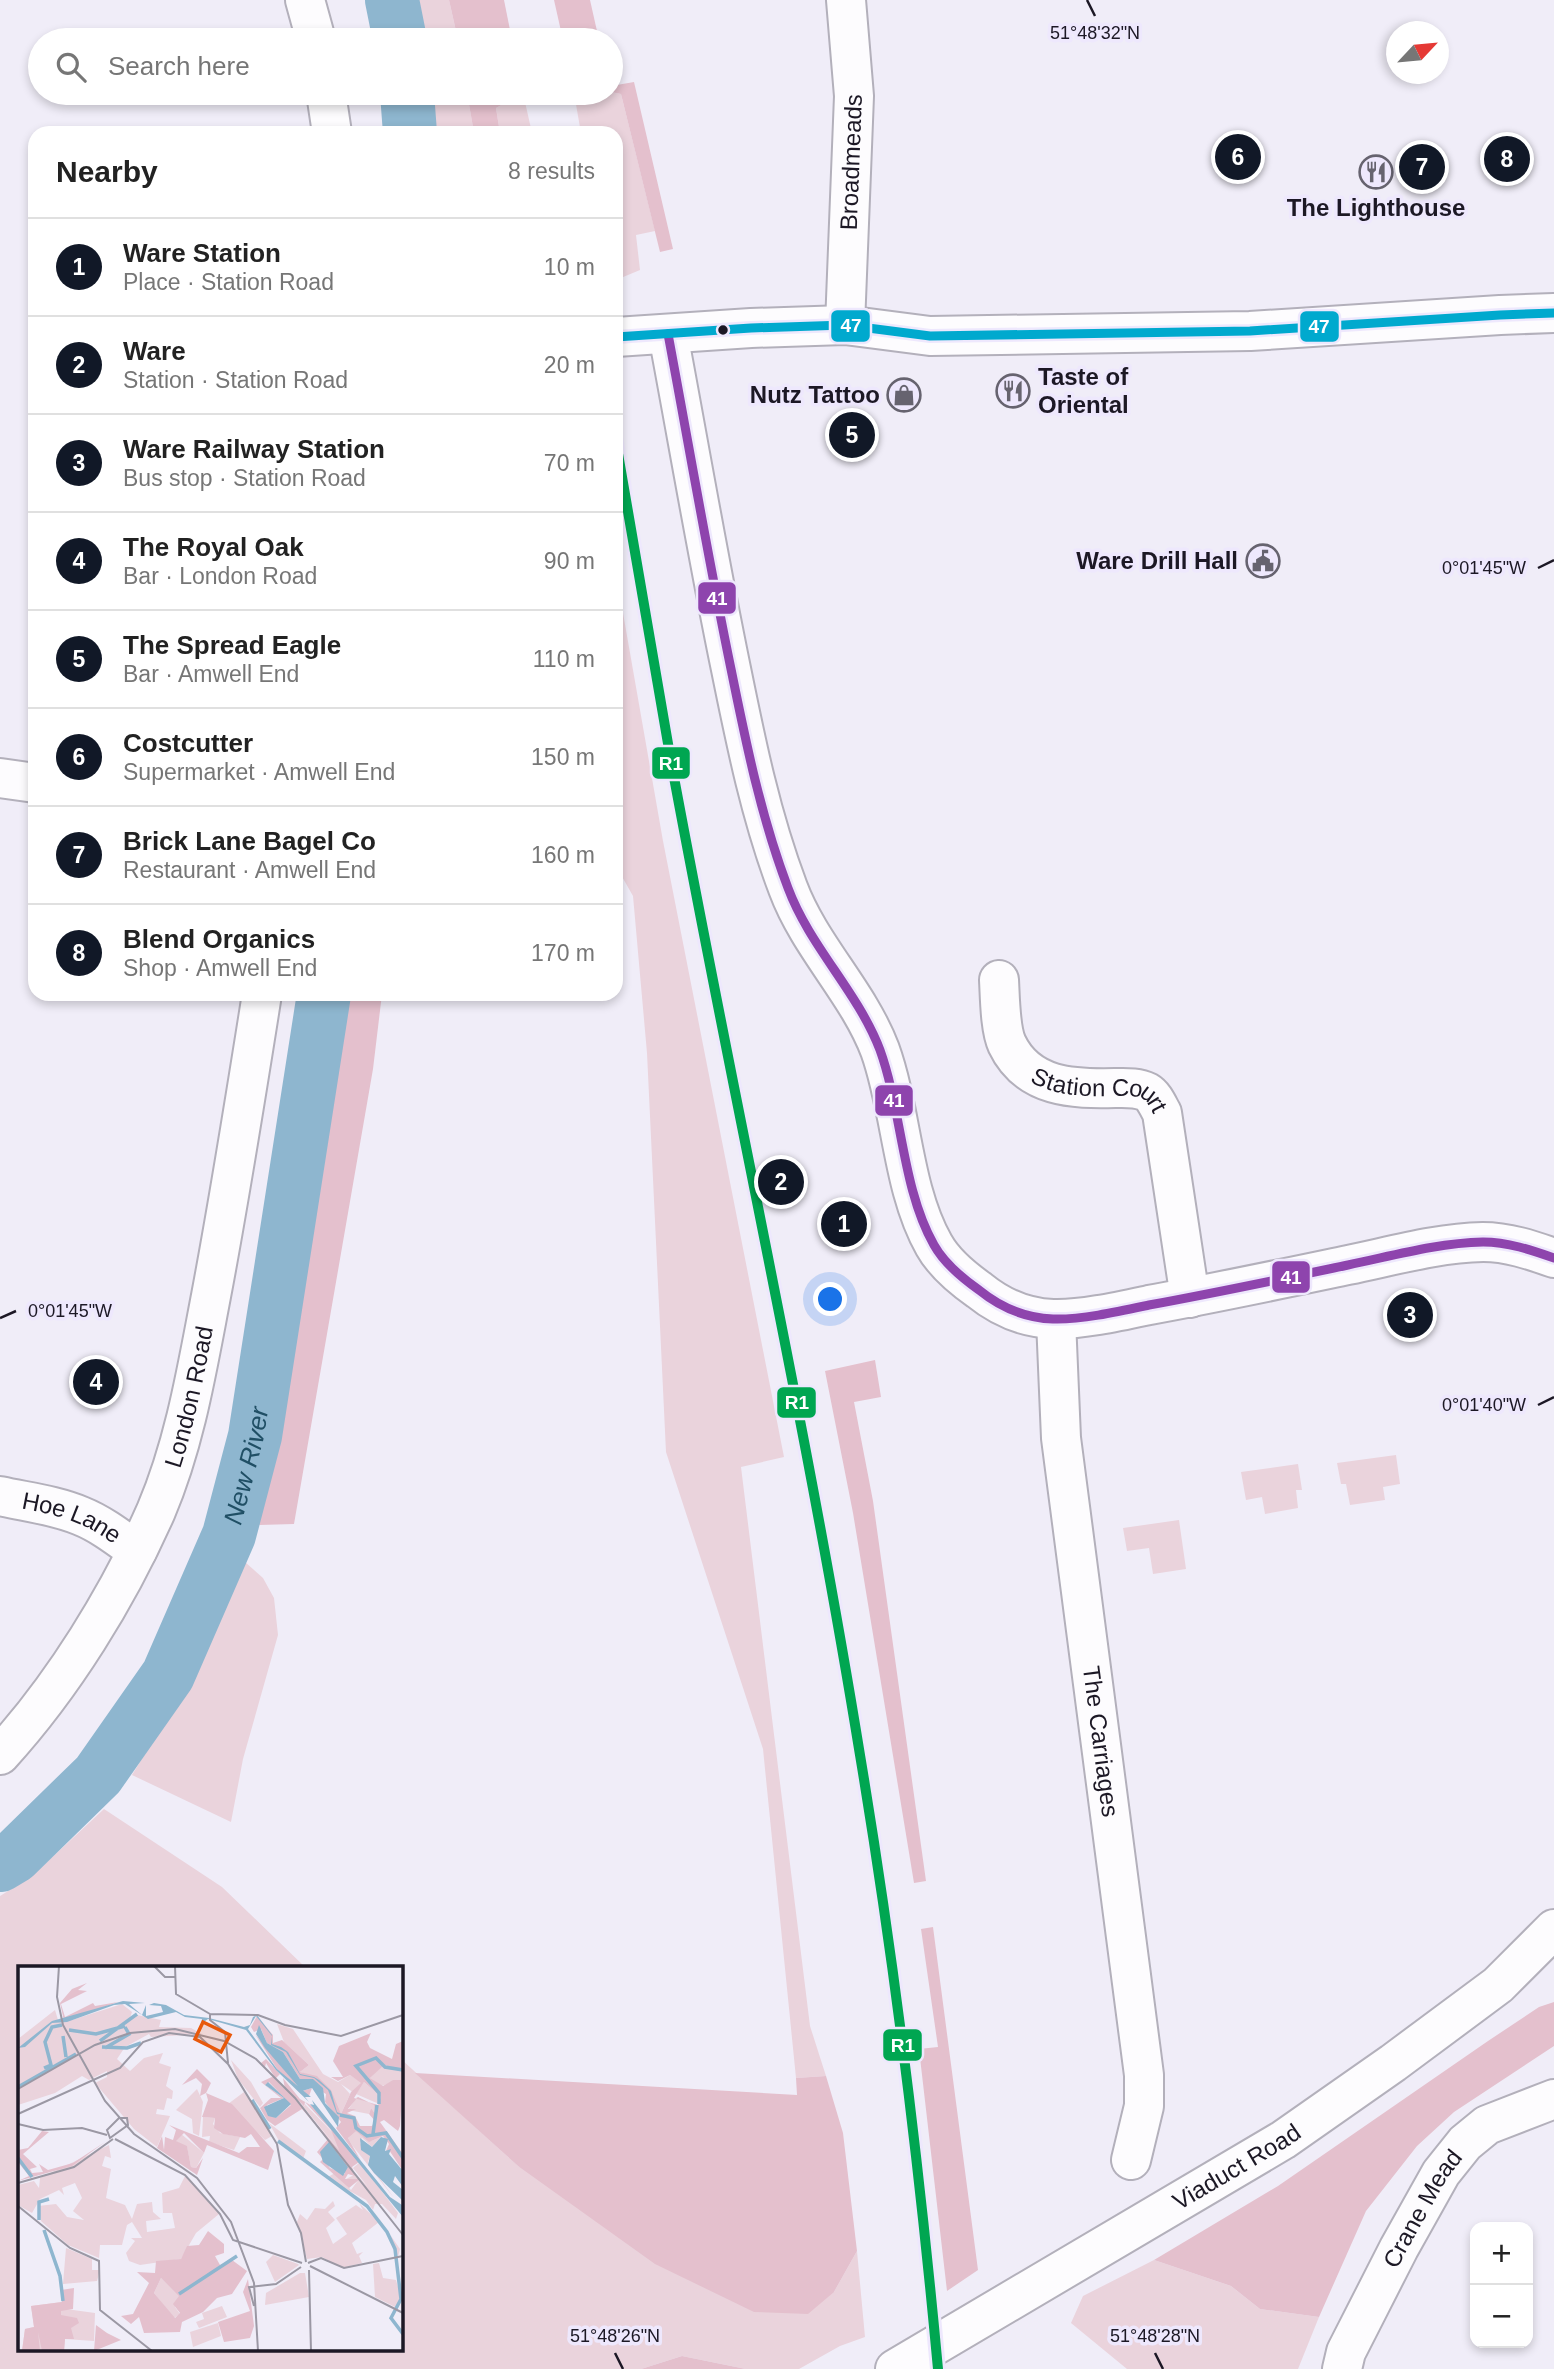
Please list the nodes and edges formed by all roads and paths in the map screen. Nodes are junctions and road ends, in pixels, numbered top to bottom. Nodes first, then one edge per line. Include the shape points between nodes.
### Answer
1 (305, 0) edge
2 (846, 0) edge
3 (313, 28) edge
4 (328, 105) edge
5 (331, 126) edge
6 (1554, 313) edge
7 (845, 326) junction
8 (668, 334) junction
9 (623, 337) edge
10 (0, 778) edge
11 (28, 782) edge
12 (999, 980) dead end
13 (261, 1001) edge
14 (1554, 1258) edge
15 (1191, 1298) junction
16 (1056, 1320) junction
17 (0, 1496) edge
18 (137, 1551) junction
19 (0, 1755) edge
20 (1554, 1929) edge
21 (1554, 2099) edge
22 (1131, 2160) dead end
23 (895, 2369) edge
24 (1342, 2369) edge

1 - 3 street
2 - 7 street, Broadmeads via 854,96
4 - 5 street
6 - 7 street via 1250,331 930,335
7 - 8 street
8 - 9 street
8 - 16 street via 747,750 789,890 805,926 878,1045 920,1213 934,1247 958,1274 992,1300 1028,1316
10 - 11 street
12 - 15 street, Station Court via 1006,1042 1028,1071 1065,1087 1135,1088 1149,1092 1155,1100 1162,1113
13 - 18 street, London Road via 190,1408 157,1509
14 - 15 street via 1518,1246 1484,1242 1435,1247
15 - 16 street
16 - 22 street, The Carriages via 1061,1438 1144,2075 1144,2106
17 - 18 street, Hoe Lane via 80,1516
18 - 19 street, London Road via 85,1643 34,1718
20 - 23 street, Viaduct Road via 1498,1985 1283,2140
21 - 24 street, Crane Mead via 1498,2120 1465,2143 1441,2173 1346,2352

